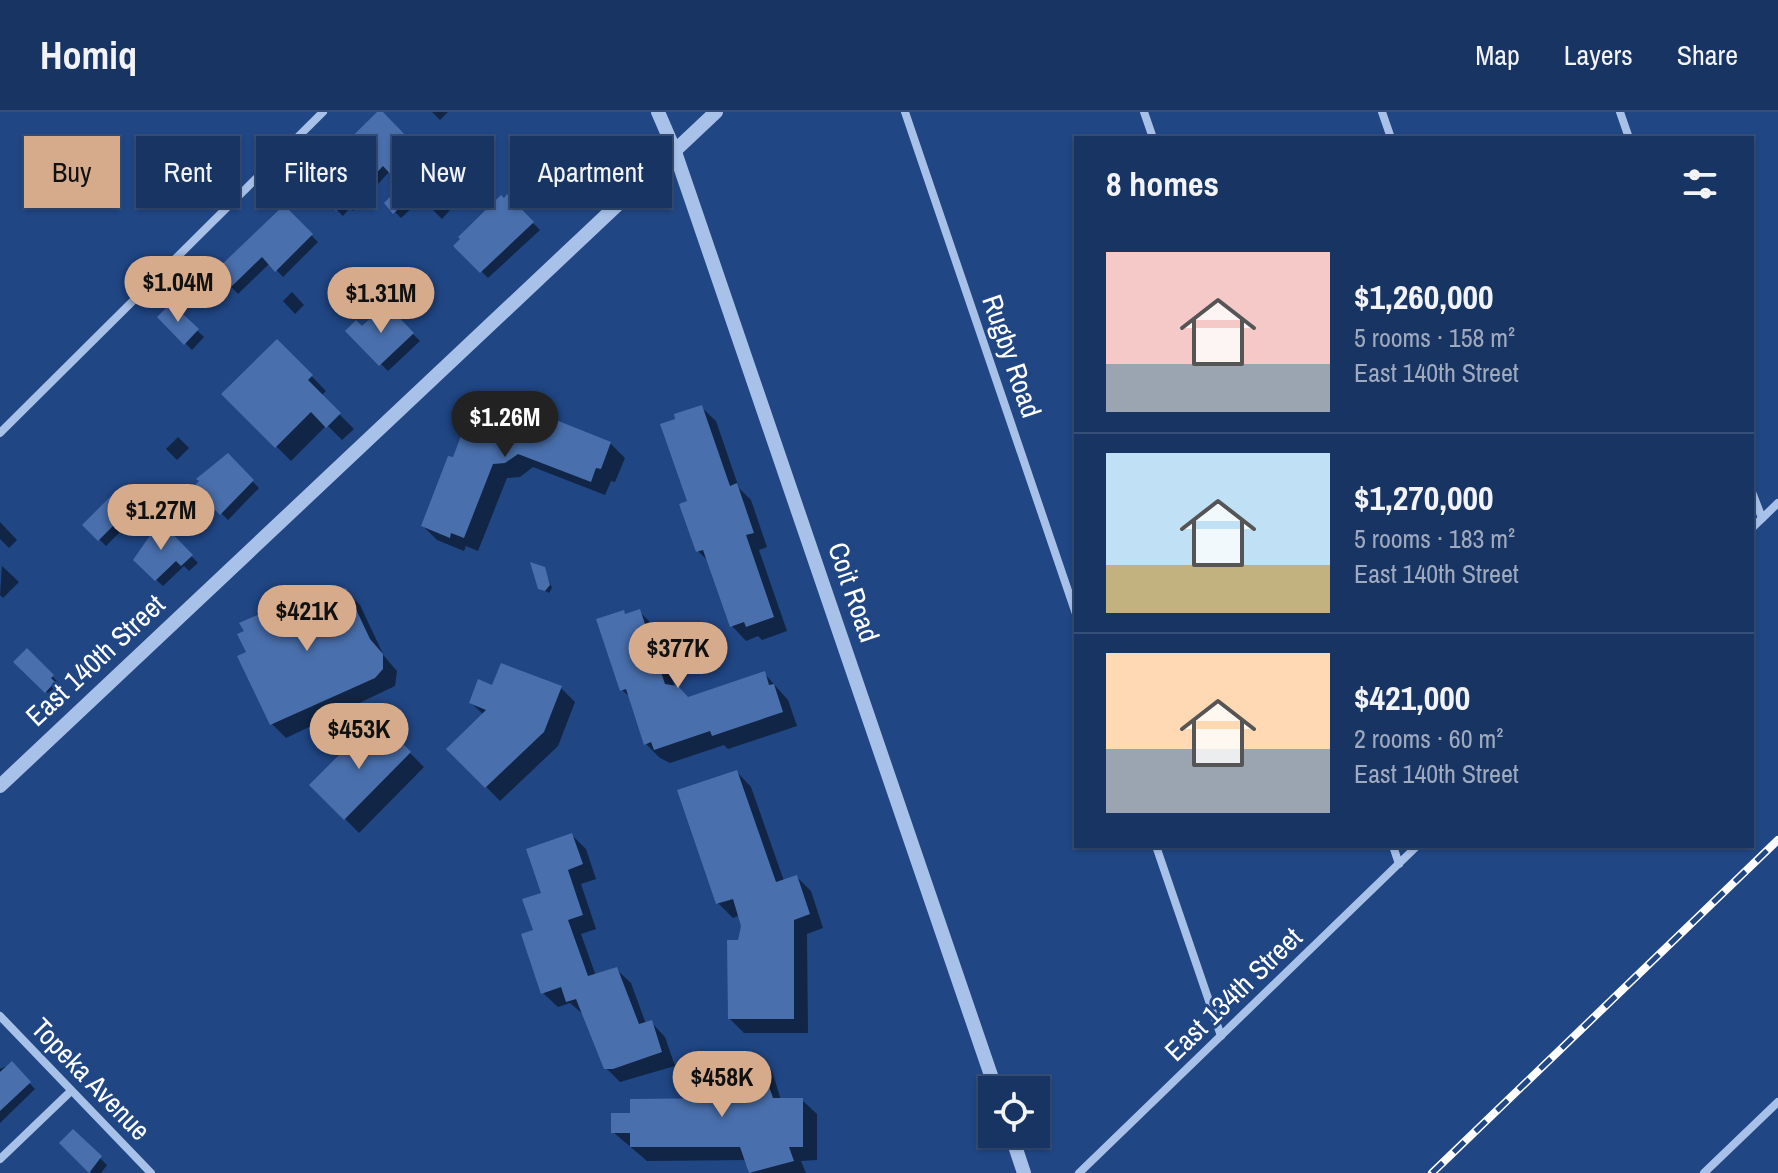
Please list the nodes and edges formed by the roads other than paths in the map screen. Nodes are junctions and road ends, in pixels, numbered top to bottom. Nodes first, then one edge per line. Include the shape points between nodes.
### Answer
1 (323, 112) edge
2 (658, 112) edge
3 (716, 112) edge
4 (905, 112) edge
5 (1144, 112) edge
6 (1382, 112) edge
7 (1620, 112) edge
8 (1152, 136) edge
9 (1390, 136) edge
10 (1628, 136) edge
11 (674, 149) junction
12 (0, 433) edge
13 (1754, 497) edge
14 (1778, 503) edge
15 (1762, 518) junction
16 (1754, 526) edge
17 (1074, 608) edge
18 (0, 786) edge
19 (1157, 848) edge
20 (1394, 848) edge
21 (1415, 848) edge
22 (1399, 864) junction
23 (0, 1016) edge
24 (1221, 1036) junction
25 (991, 1076) edge
26 (71, 1091) junction
27 (1778, 1102) edge
28 (1016, 1148) edge
29 (0, 1159) edge
30 (151, 1173) edge
31 (1024, 1173) edge
32 (1079, 1173) edge
33 (1704, 1173) edge

1 - 12 street
2 - 11 street, Coit Road
3 - 11 street, East 140th Street
4 - 17 street, Rugby Road
5 - 8 street
6 - 9 street
7 - 10 street
11 - 18 street, East 140th Street
11 - 25 street, Coit Road
13 - 15 street
14 - 15 street
15 - 16 street
19 - 24 street
20 - 22 street
21 - 22 street, East 134th Street
22 - 24 street, East 134th Street
23 - 26 street, Topeka Avenue
24 - 32 street, East 134th Street
26 - 29 street
26 - 30 street, Topeka Avenue
27 - 33 street
28 - 31 street

